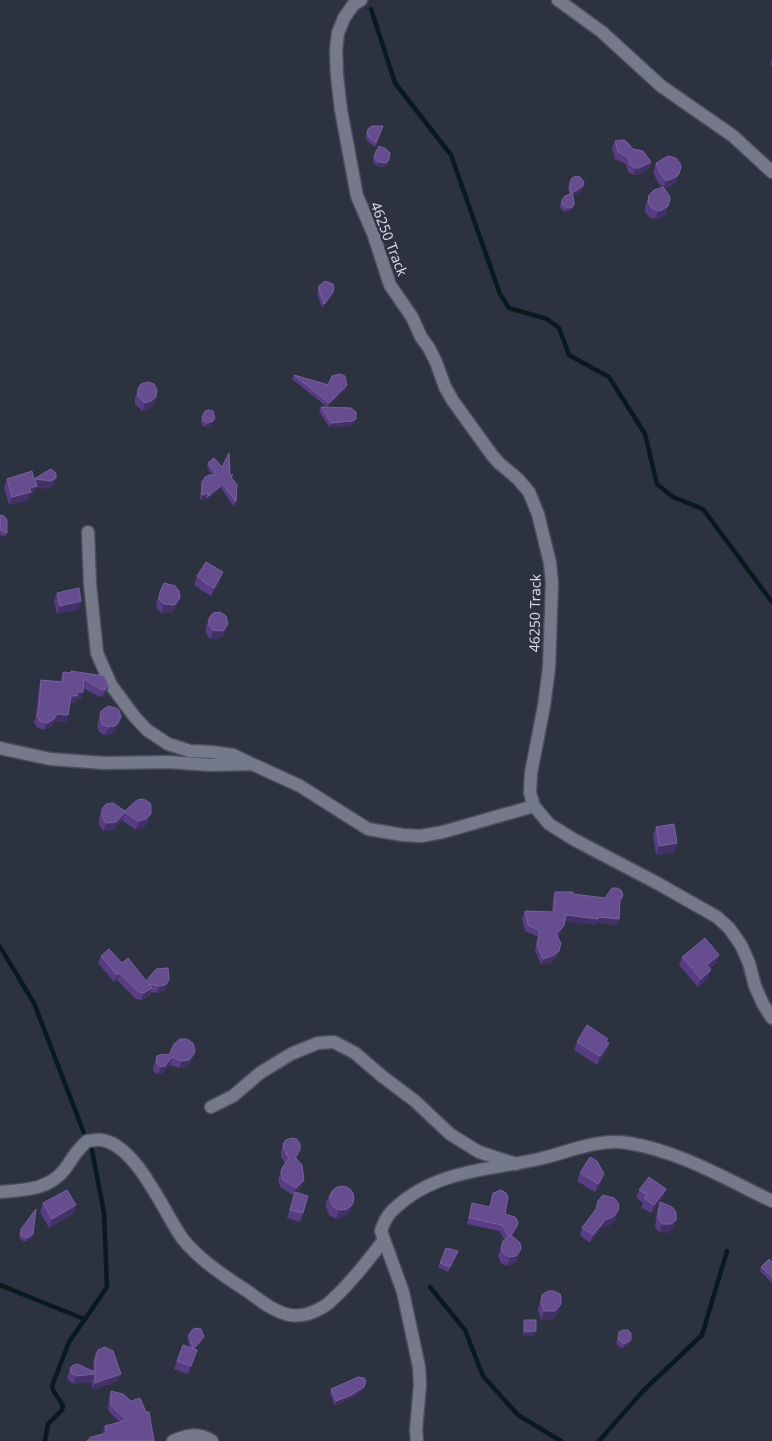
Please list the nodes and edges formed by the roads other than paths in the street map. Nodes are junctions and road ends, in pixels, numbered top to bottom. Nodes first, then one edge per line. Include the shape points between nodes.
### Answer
1 (361, 0) edge
2 (558, 0) edge
3 (772, 172) edge
4 (88, 532) dead end
5 (0, 748) edge
6 (252, 764) junction
7 (534, 806) junction
8 (772, 1018) edge
9 (211, 1107) dead end
10 (516, 1164) junction
11 (0, 1184) edge
12 (29, 1190) junction
13 (0, 1192) edge
14 (772, 1201) edge
15 (384, 1240) junction
16 (173, 1441) edge
17 (212, 1441) edge
18 (417, 1441) edge

1 - 7 street, 46250 Track via 344,18 336,50 341,110 357,196 390,285 429,348 453,401 492,455 529,492 550,563 549,668 531,773 530,793
2 - 3 street via 602,32 661,86 733,136
4 - 6 street via 97,653 111,685 147,730 168,744 190,751 233,756
5 - 6 street via 50,759 104,763
6 - 7 street via 300,786 368,829 403,835 443,832
7 - 8 street via 549,824 573,839 717,917 741,945 755,986
9 - 10 street via 233,1096 260,1073 291,1054 318,1043 334,1042 355,1053 450,1134 479,1152
10 - 14 street via 596,1143 628,1143 678,1157
10 - 15 street via 442,1179 412,1194 384,1221 381,1231
11 - 12 street
12 - 13 street
12 - 15 street via 54,1180 87,1141 101,1140 114,1145 132,1159 183,1238 200,1257 275,1310 291,1315 308,1314 324,1307 358,1274
15 - 18 street via 403,1292 419,1367
16 - 17 street via 187,1435

